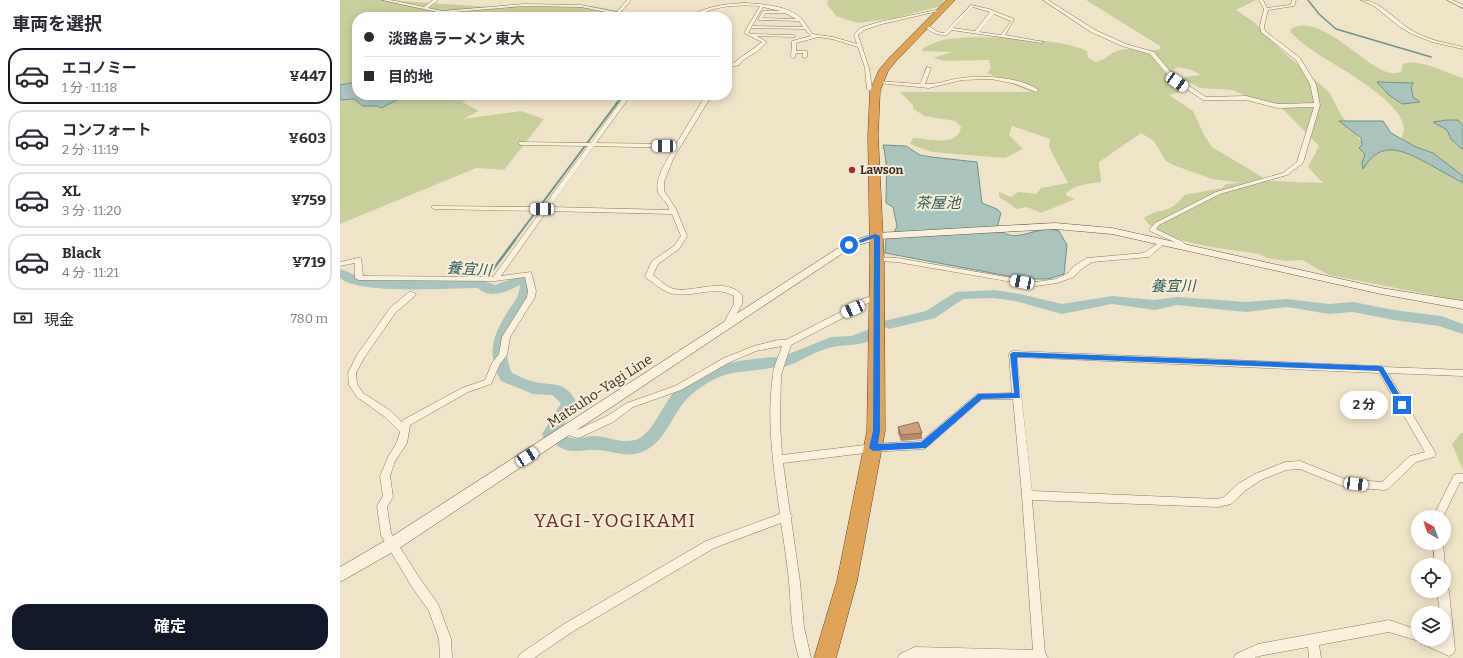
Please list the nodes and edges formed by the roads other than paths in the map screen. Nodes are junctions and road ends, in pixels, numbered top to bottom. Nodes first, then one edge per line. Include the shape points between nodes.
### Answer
1 (384, 0) edge
2 (436, 0) edge
3 (587, 0) edge
4 (629, 0) edge
5 (951, 0) edge
6 (1045, 0) edge
7 (1261, 0) edge
8 (1294, 0) edge
9 (1363, 0) edge
10 (1449, 0) edge
11 (767, 5) junction
12 (581, 6) junction
13 (1463, 7) edge
14 (424, 9) junction
15 (1266, 9) junction
16 (941, 10) junction
17 (605, 12) edge
18 (619, 12) edge
19 (700, 12) edge
20 (789, 12) junction
21 (993, 12) junction
22 (759, 19) junction
23 (800, 20) junction
24 (925, 26) junction
25 (754, 27) junction
26 (789, 28) junction
27 (806, 28) junction
28 (950, 29) junction
29 (976, 33) junction
30 (785, 36) junction
31 (793, 36) dead end
32 (818, 36) junction
33 (1002, 36) junction
34 (1042, 42) dead end
35 (858, 46) junction
36 (1463, 48) edge
37 (805, 57) dead end
38 (732, 66) edge
39 (929, 68) dead end
40 (877, 86) junction
41 (922, 86) junction
42 (1036, 90) dead end
43 (624, 100) edge
44 (706, 100) edge
45 (1317, 105) junction
46 (521, 143) dead end
47 (591, 145) junction
48 (679, 146) junction
49 (434, 207) dead end
50 (544, 209) junction
51 (672, 210) junction
52 (877, 236) junction
53 (1163, 242) junction
54 (1184, 247) junction
55 (877, 259) junction
56 (340, 264) edge
57 (493, 279) junction
58 (412, 294) dead end
59 (877, 298) junction
60 (1463, 305) edge
61 (726, 326) junction
62 (787, 343) junction
63 (1381, 368) junction
64 (1463, 373) edge
65 (1018, 396) junction
66 (404, 430) junction
67 (567, 431) junction
68 (873, 448) junction
69 (779, 459) junction
70 (1463, 478) edge
71 (1028, 495) junction
72 (1441, 510) edge
73 (787, 516) junction
74 (393, 544) junction
75 (340, 576) edge
76 (1411, 634) edge
77 (1313, 640) junction
78 (1440, 646) edge
79 (1449, 646) edge
80 (1041, 657) edge
81 (446, 658) edge
82 (524, 658) edge
83 (805, 658) edge
84 (825, 658) edge
85 (904, 658) edge
86 (1240, 658) edge
87 (1315, 658) edge

1 - 14 street
2 - 14 street
3 - 12 street
4 - 18 street
5 - 16 highway
6 - 45 street via 1093,31 1124,45 1152,53 1172,77 1205,99 1246,98 1278,106
7 - 15 street
8 - 15 street via 1290,6
9 - 36 street via 1381,8 1392,20 1413,34
10 - 13 street
11 - 19 street via 727,4
11 - 20 street
11 - 38 street via 762,6 746,33 765,42
12 - 14 street via 517,5 442,12
12 - 17 street
15 - 45 street via 1263,31 1301,63 1313,84
16 - 24 highway
16 - 35 street via 862,29 856,35
20 - 22 street via 764,12
20 - 23 street
21 - 28 street via 972,6
21 - 29 street
21 - 33 street via 1014,20
22 - 23 street
22 - 25 street
23 - 27 street
24 - 28 street via 942,35
24 - 40 highway via 893,60
25 - 26 street
25 - 30 street via 750,33
26 - 27 street
26 - 30 street
27 - 32 street via 811,35
28 - 29 street
29 - 33 street
30 - 31 street
32 - 35 street
32 - 37 street via 794,42 793,55 805,52
33 - 34 street
35 - 40 street via 867,68 870,89
39 - 41 street
40 - 41 street
40 - 52 highway via 873,135
41 - 42 street via 962,78 991,78
43 - 47 street
44 - 48 street
45 - 54 street via 1302,158 1295,168 1280,176 1201,200 1157,224 1152,230 1181,243
46 - 47 street
47 - 48 street
47 - 50 street
48 - 51 street via 661,180 661,190
49 - 50 street
50 - 51 street via 670,212
50 - 57 street
51 - 61 street via 684,236 677,247 655,263 649,276 671,291 691,293 732,290 738,295 738,304
52 - 53 street, Matsuho-Yagi Line via 1054,226 1112,231
52 - 55 highway
52 - 61 street, Matsuho-Yagi Line via 849,245
53 - 54 street, Matsuho-Yagi Line
53 - 55 street via 1146,255 1090,260 1071,275 1056,281 1036,284 897,260
54 - 60 street, Matsuho-Yagi Line via 1382,291
55 - 59 highway
56 - 57 street via 358,260 359,278
57 - 66 street via 528,274 532,291 531,297 506,337 503,355 496,363 488,382 458,394 406,423
58 - 66 street via 393,310 360,357 352,373 353,385 360,395 388,414
59 - 62 street via 865,301
59 - 68 highway via 876,431
61 - 67 street, Matsuho-Yagi Line
62 - 67 street via 754,349 727,360 678,388 630,405 610,419 578,434
62 - 69 street via 777,374
63 - 64 street
63 - 65 street via 1013,354
63 - 71 street via 1431,454 1413,459 1384,486 1345,483 1300,465 1285,466 1258,477 1227,501 1218,503
65 - 68 street via 980,396 923,446
65 - 71 street
66 - 74 street via 405,437 385,476 388,497 382,506 386,535
67 - 74 street, Matsuho-Yagi Line
68 - 69 street
68 - 84 highway via 847,582
69 - 73 street
70 - 72 street via 1457,478
71 - 80 street
73 - 82 street via 710,544 568,628
73 - 83 street via 800,644
74 - 75 street, Matsuho-Yagi Line
74 - 81 street via 434,608 445,638
76 - 77 street via 1389,626
77 - 86 street via 1258,650
77 - 87 street
78 - 79 street via 1449,650
80 - 85 street via 915,653

